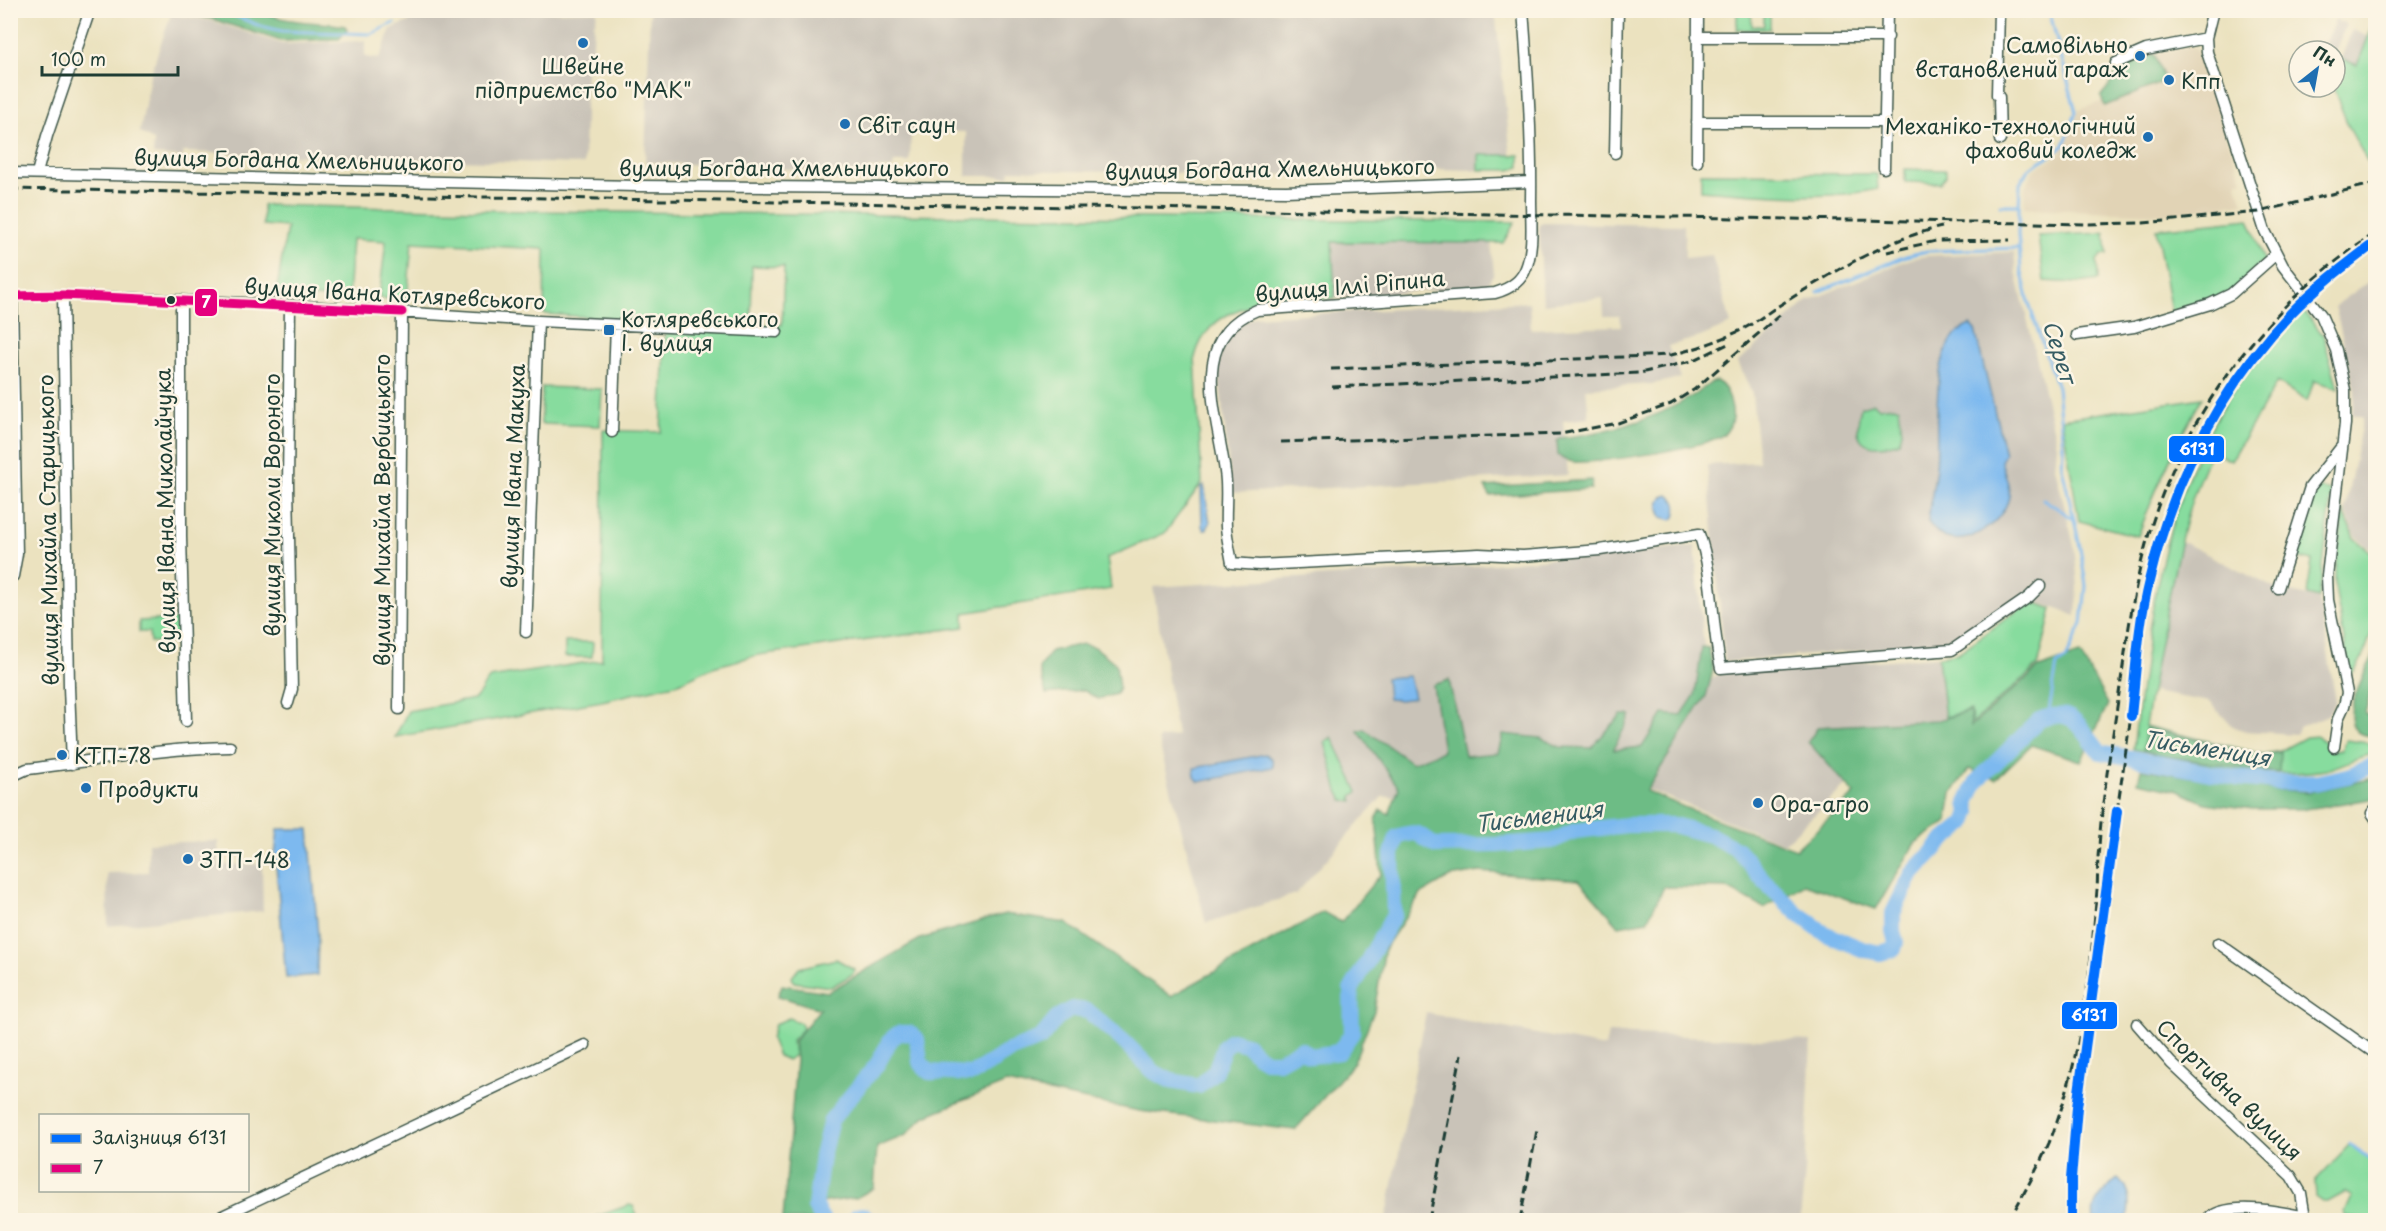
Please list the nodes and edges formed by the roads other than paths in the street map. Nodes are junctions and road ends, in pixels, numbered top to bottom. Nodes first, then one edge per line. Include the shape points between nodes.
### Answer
1 (90, 10) edge
2 (1523, 10) edge
3 (1618, 10) edge
4 (1698, 10) edge
5 (1887, 10) edge
6 (1999, 10) edge
7 (2213, 10) edge
8 (1697, 37) junction
9 (1888, 37) junction
10 (2206, 38) junction
11 (2116, 63) dead end
12 (1697, 122) junction
13 (1885, 122) junction
14 (2000, 140) dead end
15 (1615, 153) dead end
16 (1697, 162) dead end
17 (1884, 168) dead end
18 (10, 173) edge
19 (37, 173) junction
20 (1531, 182) junction
21 (2276, 254) junction
22 (63, 295) junction
23 (11, 296) edge
24 (181, 300) junction
25 (290, 305) junction
26 (402, 312) junction
27 (538, 321) junction
28 (616, 325) junction
29 (777, 332) dead end
30 (2077, 335) dead end
31 (612, 432) dead end
32 (2343, 445) junction
33 (13, 576) dead end
34 (2040, 586) dead end
35 (2277, 588) dead end
36 (526, 632) dead end
37 (288, 704) dead end
38 (399, 709) dead end
39 (186, 722) dead end
40 (230, 747) dead end
41 (2334, 747) dead end
42 (72, 764) junction
43 (10, 780) edge
44 (2218, 944) dead end
45 (2136, 1024) dead end
46 (585, 1045) dead end
47 (2376, 1054) edge
48 (2305, 1217) junction
49 (2208, 1219) edge
50 (214, 1221) edge
51 (2320, 1221) edge

1 - 19 street
2 - 20 street, вулиця Іллі Ріпина
3 - 15 street
4 - 8 street
5 - 9 street
6 - 14 street
7 - 10 street
8 - 9 street
8 - 12 street
9 - 13 street
10 - 11 street via 2146,50
10 - 21 street via 2206,52
12 - 13 street
12 - 16 street
13 - 17 street
18 - 19 street, вулиця Богдана Хмельницького
19 - 20 street, вулиця Богдана Хмельницького via 636,186 1286,191
20 - 34 street, вулиця Іллі Ріпина via 1529,259 1525,271 1506,290 1257,310 1236,321 1220,338 1211,375 1226,475 1226,528 1232,563 1479,554 1523,556 1600,550 1699,534 1721,668 1952,650
21 - 30 street via 2231,294 2210,304 2134,327
21 - 32 street via 2332,336 2344,390
22 - 23 street, вулиця Івана Котляревського
22 - 24 street, вулиця Івана Котляревського
22 - 42 street, вулиця Михайла Старицького
23 - 33 street via 17,554
24 - 25 street, вулиця Івана Котляревського
24 - 39 street, вулиця Івана Миколайчука
25 - 26 street, вулиця Івана Котляревського
25 - 37 street, вулиця Миколи Вороного via 292,689
26 - 27 street, вулиця Івана Котляревського
26 - 38 street, вулиця Михайла Вербицького
27 - 28 street, вулиця Івана Котляревського
27 - 36 street, вулиця Івана Макуха
28 - 29 street, вулиця Івана Котляревського
28 - 31 street
32 - 35 street via 2310,487
32 - 41 street via 2327,576 2328,600 2347,693
40 - 42 street via 186,747
42 - 43 street via 27,769
44 - 47 street
45 - 48 street, Спортивна вулиця via 2171,1063 2291,1176 2301,1193
46 - 50 street
48 - 49 street via 2242,1209 2224,1211
48 - 51 street

